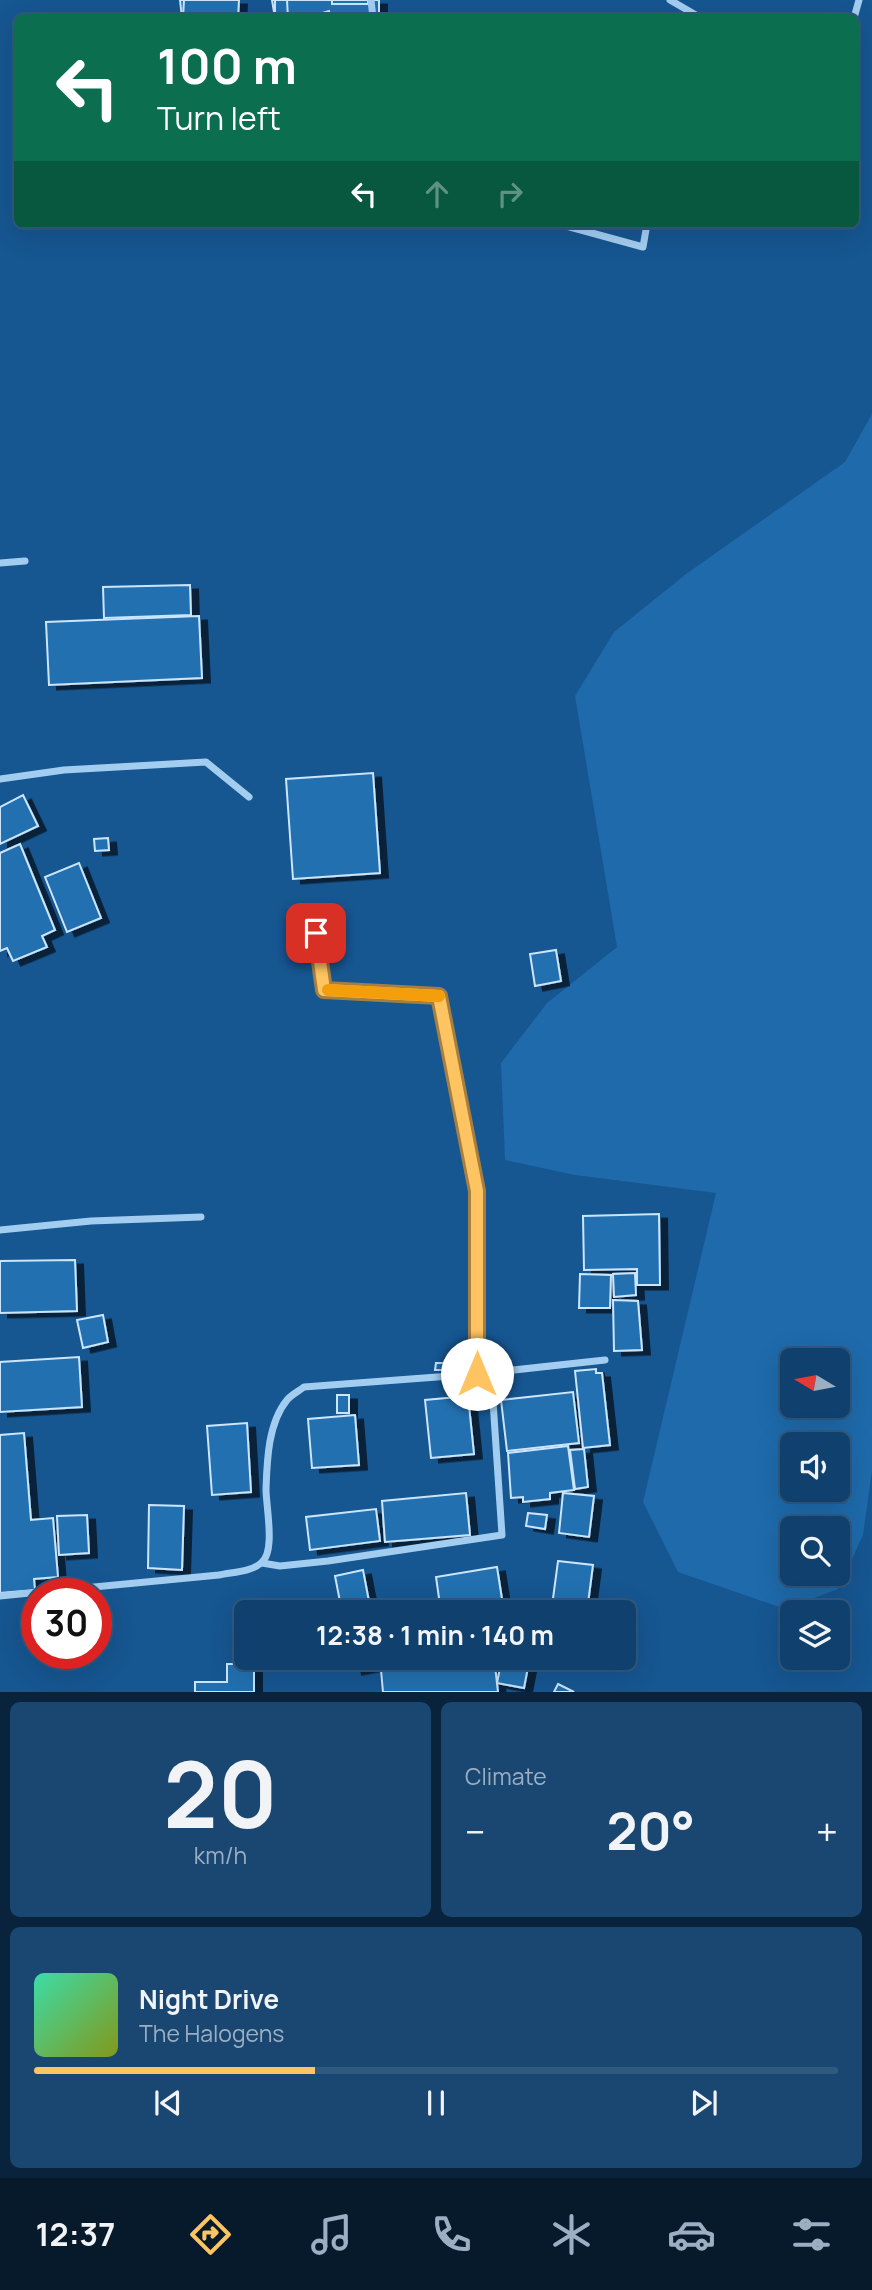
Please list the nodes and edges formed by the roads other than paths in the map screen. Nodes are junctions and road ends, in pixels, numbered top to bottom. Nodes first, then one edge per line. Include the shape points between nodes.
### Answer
1 (670, 0) edge
2 (691, 14) edge
3 (573, 228) edge
4 (647, 228) edge
5 (25, 561) dead end
6 (0, 563) edge
7 (0, 779) edge
8 (249, 797) dead end
9 (316, 933) dead end
10 (201, 1217) dead end
11 (0, 1230) edge
12 (605, 1360) dead end
13 (491, 1372) junction
14 (477, 1374) junction
15 (262, 1563) junction
16 (0, 1596) edge

1 - 2 street
3 - 4 street via 642,247
5 - 6 street
7 - 8 street via 64,770 206,762
9 - 14 street via 324,990 439,996 477,1191
10 - 11 street
12 - 13 street
13 - 14 street
13 - 15 street via 502,1535 328,1561 280,1566
14 - 15 street via 304,1387 287,1400 271,1438 266,1490 269,1545
15 - 16 street via 219,1575

